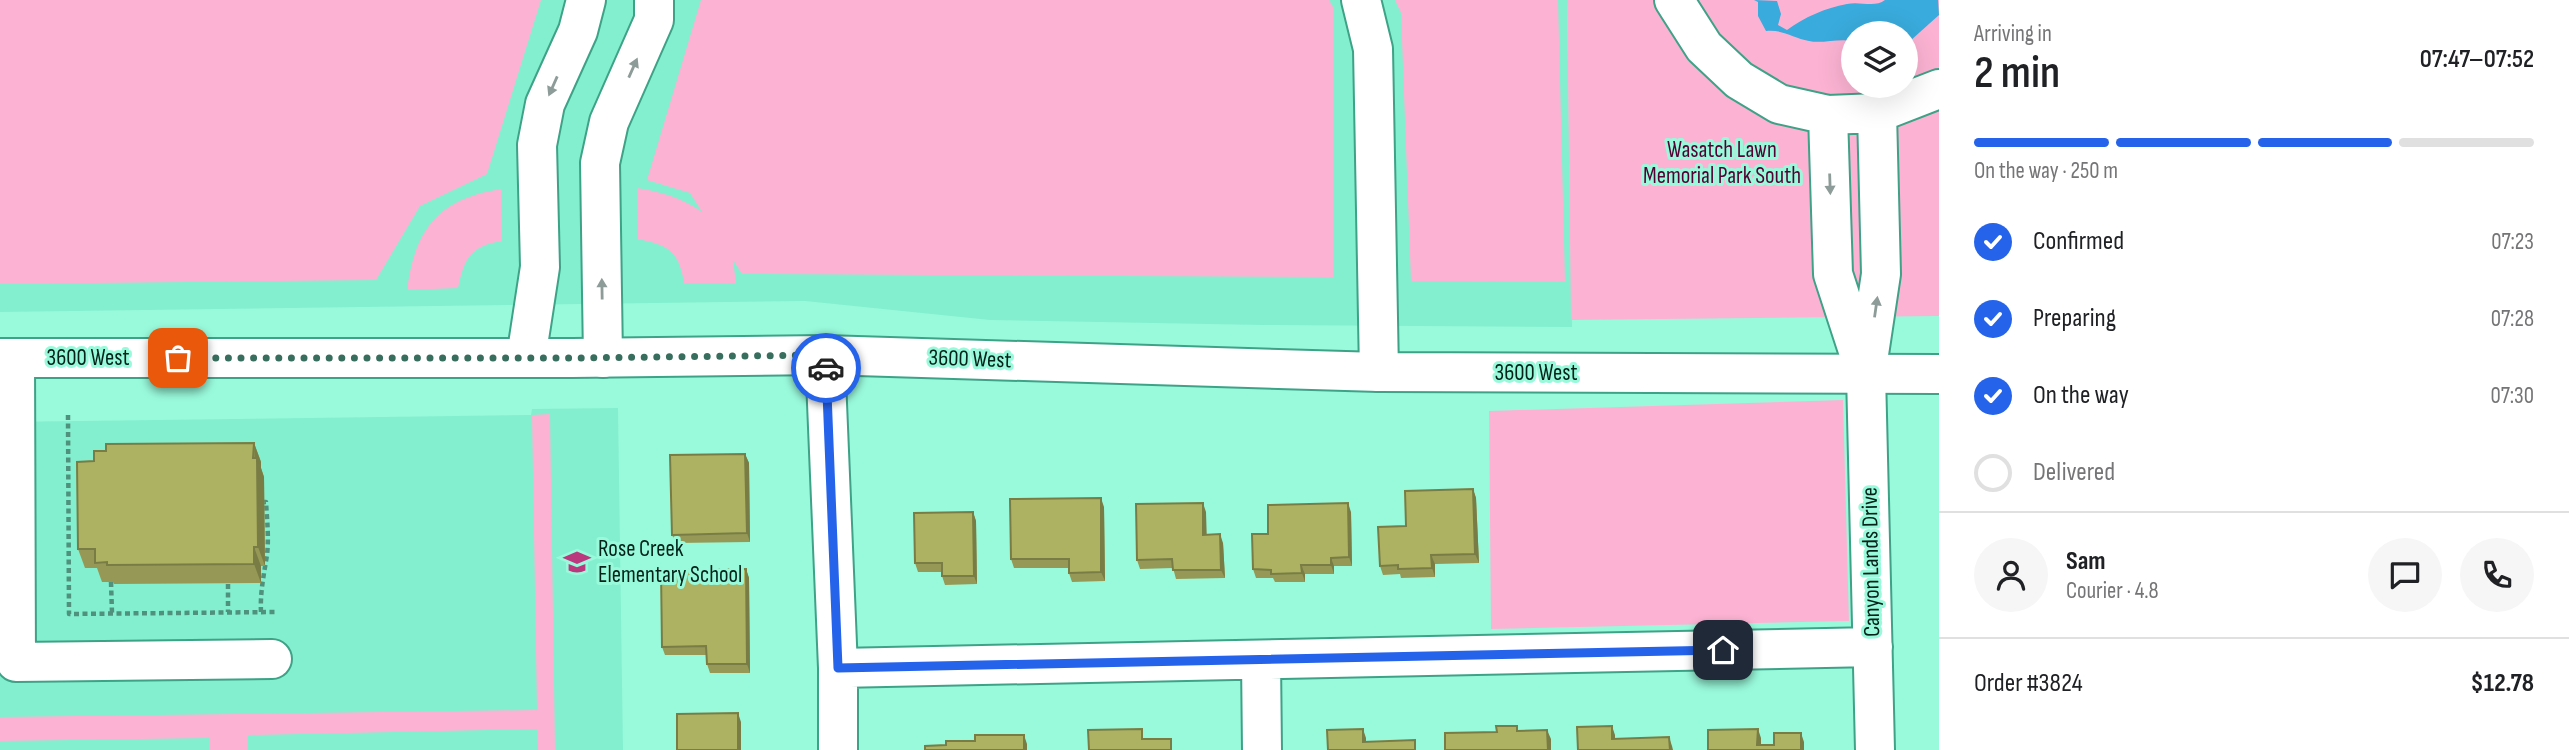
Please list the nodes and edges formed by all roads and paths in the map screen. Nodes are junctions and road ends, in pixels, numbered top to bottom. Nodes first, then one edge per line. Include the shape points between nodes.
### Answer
1 (586, 0) edge
2 (654, 0) edge
3 (1361, 0) edge
4 (1674, 0) edge
5 (1939, 89) edge
6 (1877, 113) junction
7 (1828, 115) junction
8 (825, 355) junction
9 (7, 358) edge
10 (526, 358) junction
11 (603, 358) junction
12 (1379, 372) junction
13 (1866, 374) junction
14 (1939, 374) edge
15 (68, 415) dead end
16 (8, 487) edge
17 (264, 502) dead end
18 (111, 582) edge
19 (228, 584) edge
20 (228, 612) junction
21 (261, 612) junction
22 (275, 612) dead end
23 (112, 613) junction
24 (1873, 647) junction
25 (272, 659) dead end
26 (1261, 660) junction
27 (8, 662) edge
28 (838, 668) junction
29 (838, 750) edge
30 (1262, 750) edge
31 (1875, 750) edge

1 -> 10 main road via 578,31 545,104 537,145 540,267
11 -> 2 main road via 600,163 609,122 654,20
3 - 12 main road via 1373,49
4 - 7 main road via 1704,47 1739,80 1779,104
5 - 6 main road
6 - 7 main road
13 -> 6 main road via 1881,274
7 -> 13 main road via 1833,274
8 - 11 main road, 3600 West
8 - 12 main road, 3600 West
8 - 28 main road
9 - 10 main road, 3600 West
9 - 16 main road
10 - 11 main road, 3600 West
12 - 13 main road, 3600 West
13 - 14 main road, 3600 West
13 - 24 main road, Canyon Lands Drive
15 - 23 path via 69,614
16 - 27 main road
17 - 21 path via 268,526
18 - 23 path
19 - 20 path
20 - 21 path
20 - 23 path
21 - 22 path
24 - 26 main road
24 - 31 main road, Canyon Lands Drive
25 - 27 main road
26 - 28 main road
26 - 30 main road
28 - 29 main road

